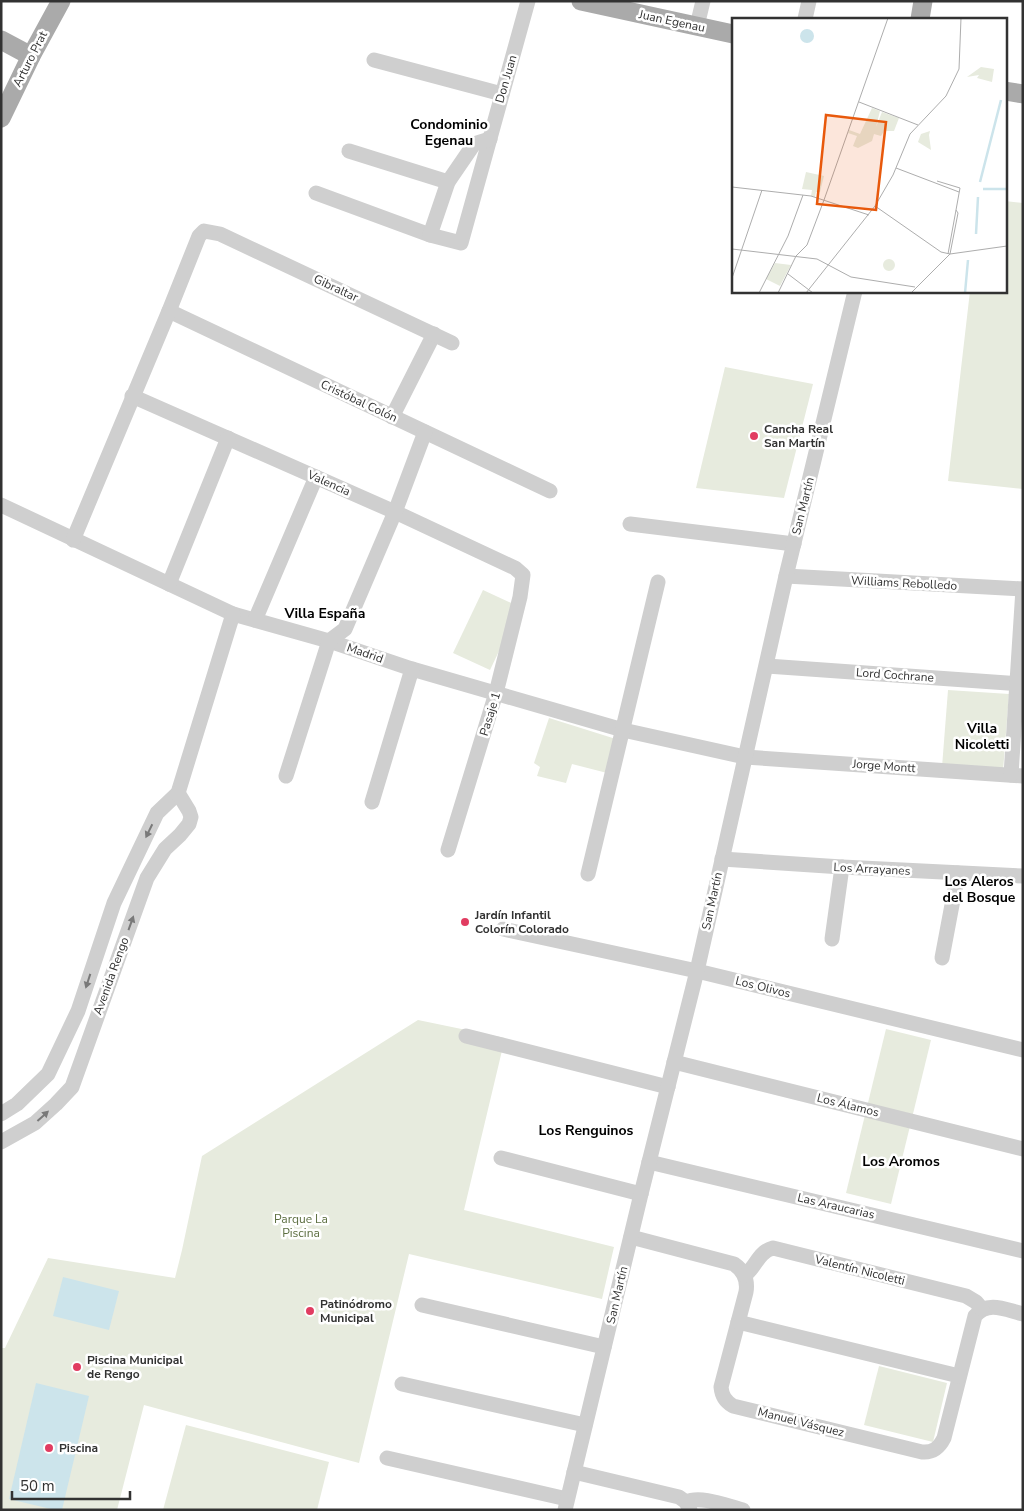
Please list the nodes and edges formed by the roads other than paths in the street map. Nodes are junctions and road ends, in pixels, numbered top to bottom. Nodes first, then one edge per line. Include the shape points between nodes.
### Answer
1 (62, 1) edge
2 (528, 1) edge
3 (581, 1) edge
4 (703, 1) edge
5 (809, 1) edge
6 (924, 1) edge
7 (805, 18) edge
8 (920, 18) edge
9 (697, 26) junction
10 (732, 34) edge
11 (1, 40) edge
12 (31, 56) junction
13 (374, 60) dead end
14 (1006, 91) edge
15 (502, 94) junction
16 (1023, 94) edge
17 (1, 118) edge
18 (490, 139) junction
19 (349, 151) dead end
20 (448, 182) junction
21 (316, 193) dead end
22 (430, 235) junction
23 (856, 292) edge
24 (169, 311) junction
25 (434, 334) junction
26 (452, 343) dead end
27 (132, 396) junction
28 (392, 417) junction
29 (425, 432) junction
30 (228, 438) junction
31 (316, 477) junction
32 (550, 491) dead end
33 (1, 505) edge
34 (395, 512) junction
35 (630, 524) dead end
36 (73, 540) junction
37 (794, 544) junction
38 (523, 575) joint
39 (786, 576) junction
40 (658, 582) dead end
41 (169, 584) junction
42 (1023, 589) edge
43 (233, 614) junction
44 (255, 620) junction
45 (329, 640) junction
46 (767, 666) junction
47 (412, 669) junction
48 (1020, 684) edge
49 (496, 693) junction
50 (623, 730) junction
51 (745, 757) junction
52 (1017, 775) edge
53 (286, 776) dead end
54 (178, 793) junction
55 (372, 802) dead end
56 (448, 850) dead end
57 (722, 860) junction
58 (842, 867) junction
59 (958, 873) junction
60 (588, 874) dead end
61 (1023, 876) edge
62 (503, 928) dead end
63 (832, 939) dead end
64 (942, 958) dead end
65 (697, 971) junction
66 (466, 1036) dead end
67 (1023, 1050) edge
68 (674, 1062) junction
69 (668, 1087) junction
70 (1, 1114) edge
71 (1, 1142) edge
72 (1023, 1149) edge
73 (501, 1158) dead end
74 (649, 1162) junction
75 (641, 1194) junction
76 (631, 1237) junction
77 (1023, 1251) edge
78 (745, 1275) junction
79 (422, 1305) dead end
80 (982, 1309) junction
81 (1023, 1314) edge
82 (738, 1322) junction
83 (604, 1347) junction
84 (959, 1376) junction
85 (402, 1384) dead end
86 (585, 1425) junction
87 (387, 1458) dead end
88 (574, 1472) junction
89 (566, 1504) edge
90 (688, 1506) edge
91 (743, 1510) edge

1 - 12 main road, Arturo Prat
2 - 15 street, Don Juan
3 - 9 main road, Juan Egenau
4 - 9 street
5 - 7 street
6 - 8 main road
9 - 10 main road, Juan Egenau
11 - 12 main road
12 - 17 main road, Arturo Prat
13 - 15 street
14 - 16 main road
15 - 18 street, Don Juan
18 - 20 street via 474,144
18 - 22 street, Don Juan via 461,243
19 - 20 street
20 - 22 street
21 - 22 street
23 - 37 street, San Martín
24 - 25 street, Gibraltar via 204,230 220,234
24 - 27 street
24 - 28 street, Cristóbal Colón
25 - 26 street, Gibraltar
25 - 28 street
27 - 30 street, Valencia
27 - 36 street
28 - 29 street, Cristóbal Colón
29 - 32 street, Cristóbal Colón
29 - 34 street
30 - 31 street, Valencia
30 - 41 street
31 - 34 street, Valencia
31 - 44 street
33 - 36 street, Madrid
34 - 38 street, Valencia via 515,568
34 - 45 street via 345,629
35 - 37 street
36 - 41 street, Madrid
37 - 39 street, San Martín
38 - 49 street, Pasaje 1
39 - 42 street, Williams Rebolledo
39 - 46 street, San Martín
40 - 50 street
41 - 43 street, Madrid
42 - 48 street
43 - 44 street, Madrid
43 - 54 street, Avenida Rengo
44 - 45 street, Madrid
45 - 47 street, Madrid
45 - 53 street
46 - 48 street, Lord Cochrane
46 - 51 street, San Martín
47 - 49 street, Madrid
47 - 55 street
48 - 52 street
49 - 50 street, Madrid
49 - 56 street, Pasaje 1
50 - 51 street, Madrid
50 - 60 street
51 - 52 street, Jorge Montt
51 - 57 street, San Martín
54 -> 70 street, Avenida Rengo via 157,813 114,904 78,1011 48,1074 17,1104
71 -> 54 street, Avenida Rengo via 35,1123 72,1086 147,878 165,849 189,824 189,811
57 - 58 street, Los Arrayanes
57 - 65 street, San Martín
58 - 59 street, Los Arrayanes
58 - 63 street
59 - 61 street, Los Arrayanes
59 - 64 street
62 - 65 street, Los Olivos
65 - 67 street, Los Olivos
65 - 68 street, San Martín
66 - 69 street
68 - 69 street, San Martín
68 - 72 street, Los Álamos
69 - 74 street, San Martín
73 - 75 street
74 - 75 street, San Martín
74 - 77 street, Las Araucarias
75 - 76 street, San Martín
76 - 78 street via 734,1264
76 - 83 street, San Martín
78 - 80 street, Valentín Nicoletti via 763,1252 773,1248 966,1296
78 - 82 street, Manuel Vásquez via 747,1286
79 - 83 street
80 - 81 street via 991,1306
80 - 84 street, Manuel Vásquez via 973,1320
82 - 84 street
82 - 84 street, Manuel Vásquez via 721,1387 723,1396 733,1406 931,1452 944,1438
83 - 86 street, San Martín
85 - 86 street
86 - 88 street, San Martín
87 - 89 street
88 - 89 street, San Martín
88 - 90 street via 679,1497
90 - 91 street via 692,1499 701,1499

